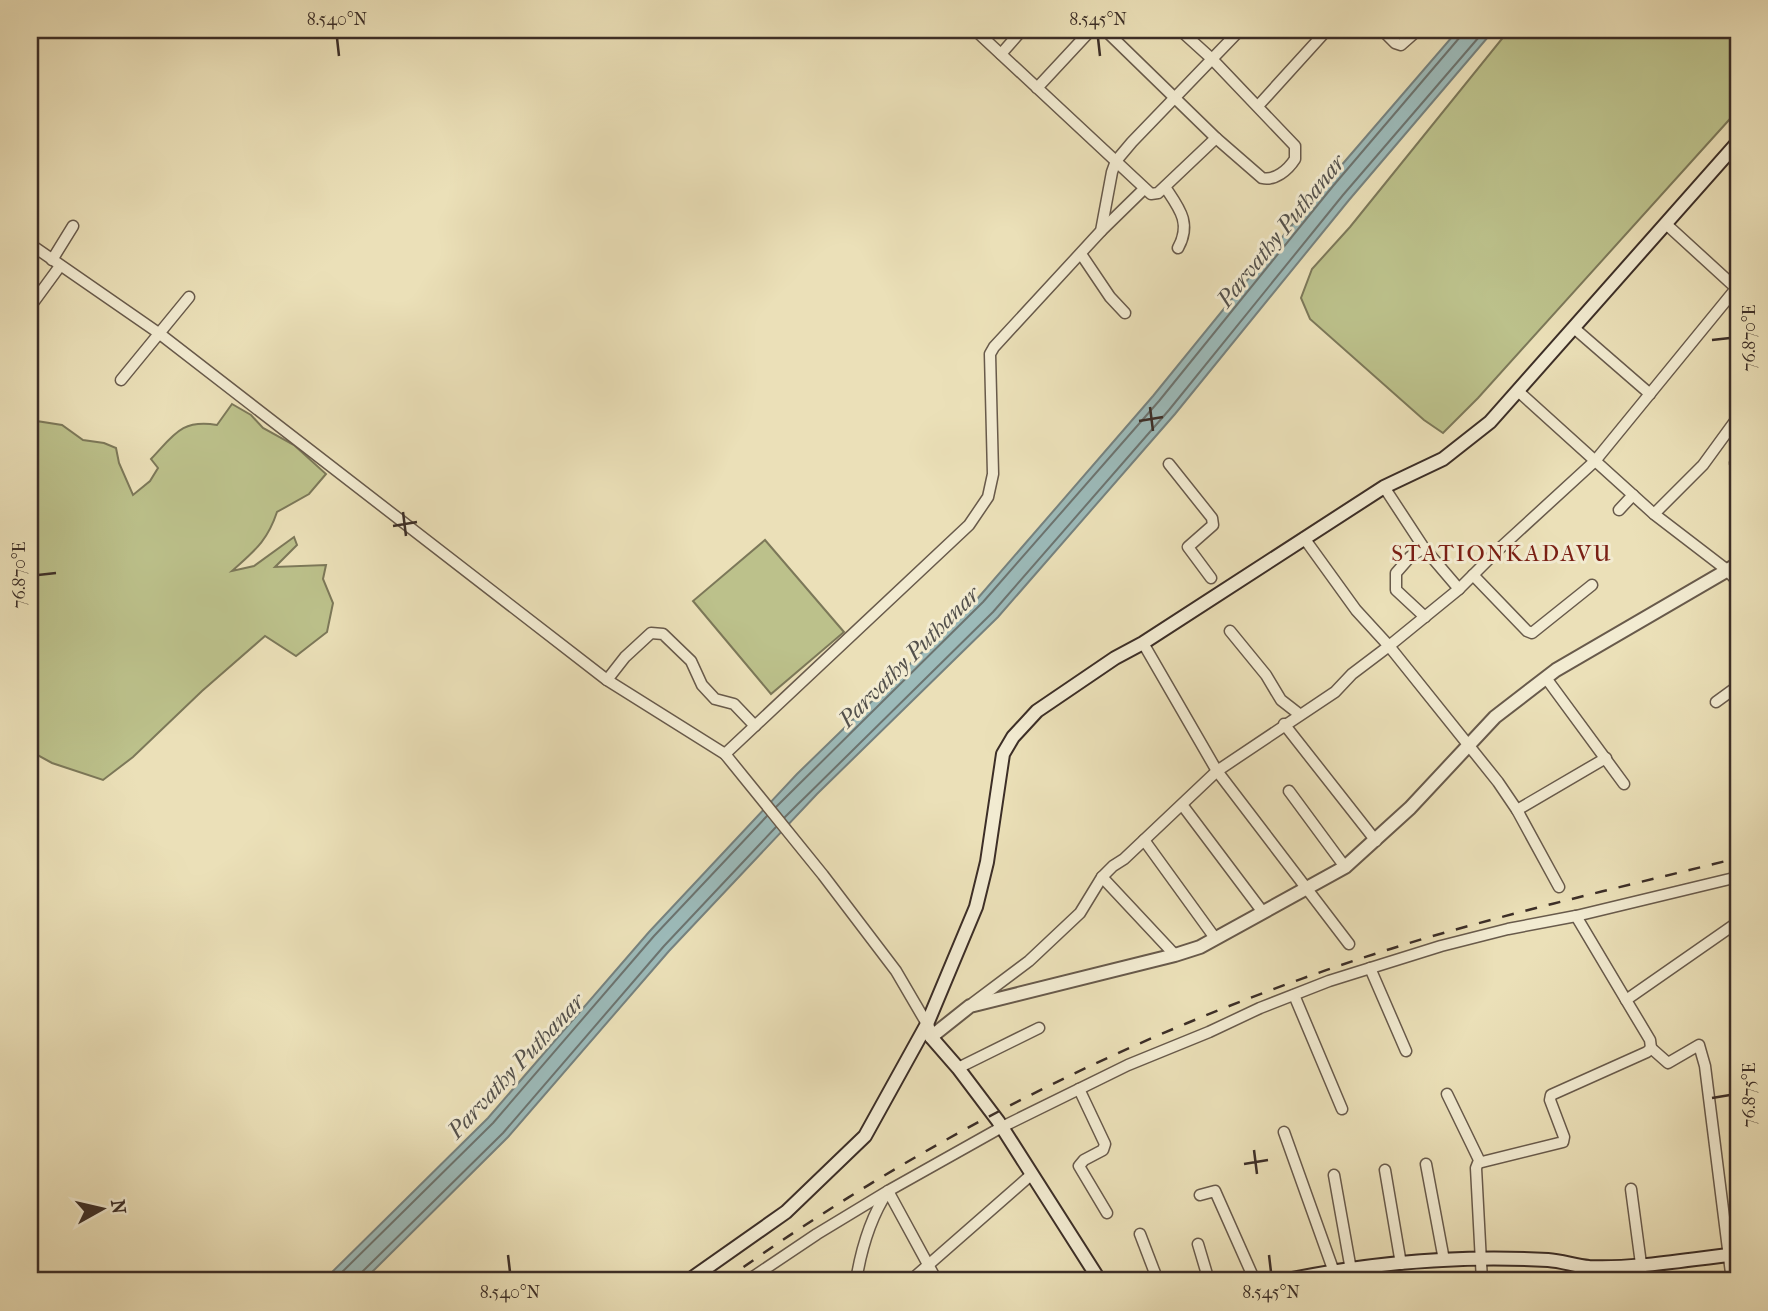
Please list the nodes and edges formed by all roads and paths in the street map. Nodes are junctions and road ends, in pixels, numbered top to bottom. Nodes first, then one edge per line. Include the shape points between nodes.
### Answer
1 (975, 30) edge
2 (1023, 30) edge
3 (1091, 30) edge
4 (1105, 30) edge
5 (1180, 30) edge
6 (1240, 30) edge
7 (1327, 30) edge
8 (1381, 30) edge
9 (1418, 30) edge
10 (1001, 54) junction
11 (1212, 59) junction
12 (1037, 88) junction
13 (1175, 97) junction
14 (1258, 106) junction
15 (1216, 138) junction
16 (1738, 142) edge
17 (1116, 161) junction
18 (1165, 187) junction
19 (1144, 189) junction
20 (1666, 224) junction
21 (73, 226) dead end
22 (1101, 231) junction
23 (30, 244) edge
24 (1178, 248) dead end
25 (1081, 254) junction
26 (56, 263) junction
27 (1737, 287) edge
28 (189, 297) dead end
29 (30, 307) edge
30 (1125, 313) dead end
31 (1574, 328) junction
32 (160, 334) junction
33 (121, 380) dead end
34 (1518, 391) junction
35 (1650, 394) junction
36 (1738, 417) edge
37 (1595, 461) junction
38 (1169, 464) dead end
39 (1384, 487) junction
40 (1633, 495) junction
41 (1619, 510) dead end
42 (1654, 514) junction
43 (1304, 538) junction
44 (1424, 548) junction
45 (1733, 567) edge
46 (1473, 575) junction
47 (1211, 578) dead end
48 (1738, 582) edge
49 (1592, 585) dead end
50 (1459, 589) junction
51 (1424, 617) junction
52 (1230, 631) dead end
53 (1143, 643) junction
54 (1389, 646) junction
55 (1546, 678) junction
56 (607, 680) junction
57 (1738, 686) edge
58 (1716, 702) dead end
59 (1299, 714) junction
60 (1284, 724) junction
61 (755, 726) junction
62 (1469, 744) junction
63 (725, 754) junction
64 (1606, 758) junction
65 (1217, 771) junction
66 (1624, 784) dead end
67 (1289, 792) dead end
68 (1183, 806) junction
69 (1517, 810) junction
70 (1144, 840) junction
71 (1376, 841) junction
72 (1345, 867) junction
73 (1102, 877) junction
74 (1738, 877) edge
75 (1307, 887) junction
76 (1559, 887) dead end
77 (1262, 911) junction
78 (1576, 915) junction
79 (1738, 922) edge
80 (1215, 938) junction
81 (1349, 944) dead end
82 (1175, 955) junction
83 (1370, 968) junction
84 (1294, 995) junction
85 (1626, 1000) junction
86 (970, 1006) junction
87 (1039, 1028) dead end
88 (929, 1030) junction
89 (1651, 1048) junction
90 (1406, 1051) dead end
91 (958, 1068) junction
92 (1079, 1089) junction
93 (1447, 1094) dead end
94 (1342, 1109) dead end
95 (1002, 1127) junction
96 (1284, 1132) dead end
97 (1480, 1162) junction
98 (1426, 1164) dead end
99 (1385, 1170) dead end
100 (1032, 1174) junction
101 (1334, 1175) dead end
102 (1631, 1189) dead end
103 (888, 1191) junction
104 (1200, 1195) dead end
105 (1107, 1213) dead end
106 (1140, 1234) dead end
107 (1198, 1244) dead end
108 (1733, 1254) edge
109 (1480, 1259) junction
110 (1444, 1260) junction
111 (1401, 1264) junction
112 (1638, 1264) junction
113 (928, 1265) junction
114 (1376, 1267) junction
115 (1587, 1267) junction
116 (1351, 1270) junction
117 (1335, 1272) junction
118 (688, 1281) edge
119 (749, 1281) edge
120 (856, 1281) edge
121 (910, 1281) edge
122 (937, 1281) edge
123 (1100, 1281) edge
124 (1158, 1281) edge
125 (1209, 1281) edge
126 (1255, 1281) edge
127 (1282, 1281) edge
128 (1379, 1281) edge
129 (1482, 1281) edge
130 (1577, 1281) edge
131 (1638, 1281) edge
132 (1732, 1281) edge

1 - 10 street
2 - 10 street
3 - 12 street
4 - 13 street
5 - 11 street
6 - 11 street
7 - 14 street
8 - 9 street via 1401,45
10 - 12 street
11 - 13 street
11 - 14 street
12 - 17 street
13 - 15 street
13 - 17 street
14 - 15 street via 1295,146 1295,159 1279,175 1262,178
15 - 18 street
16 - 20 main road
17 - 19 street
17 - 22 street
18 - 19 street via 1154,194
18 - 24 street via 1183,214 1184,238
19 - 22 street
20 - 27 street
20 - 31 main road
21 - 26 street
22 - 25 street
23 - 26 street
25 - 30 street
25 - 61 street via 990,354 993,474 988,497 969,525
26 - 29 street
26 - 32 street
27 - 35 street
28 - 32 street
31 - 34 main road
31 - 35 street
32 - 33 street
32 - 56 street
34 - 37 street
34 - 39 main road via 1490,422 1443,459
35 - 37 street
36 - 42 street via 1703,465
37 - 40 street
37 - 46 street
38 - 47 street via 1213,522 1188,547
39 - 43 main road
39 - 44 street
40 - 41 street
40 - 42 street
42 - 45 street
43 - 53 main road
43 - 54 street via 1356,610
44 - 50 street
44 - 51 street via 1396,573 1396,590
45 - 48 street
45 - 55 main road
46 - 49 street via 1532,633
46 - 50 street
50 - 51 street
51 - 54 street
52 - 59 street via 1280,700
53 - 65 street
53 - 88 main road via 1037,711 1003,754 987,862 975,907
54 - 59 street via 1335,692
54 - 62 street
55 - 62 main road via 1495,717
55 - 64 street
56 - 61 street via 651,633 663,634 691,661 702,685 715,699 734,704
56 - 63 street
57 - 58 street
59 - 60 street
60 - 65 street
60 - 71 street
61 - 63 street
62 - 69 street
62 - 71 main road
63 - 88 street via 896,971
64 - 66 street
64 - 69 street
65 - 68 street
65 - 75 street
67 - 72 street
68 - 70 street
68 - 77 street
69 - 76 street
70 - 73 street
70 - 80 street
71 - 72 main road
72 - 75 main road
73 - 82 street
73 - 86 street via 1080,913 1029,961
74 - 78 street
75 - 77 main road
75 - 81 street
77 - 80 main road
78 - 83 street
78 - 85 street
79 - 85 street
80 - 82 main road
82 - 86 main road
83 - 84 street
83 - 90 street
84 - 92 street
84 - 94 street
85 - 89 street
86 - 88 main road
87 - 91 street
88 - 91 main road
88 - 118 main road via 865,1136 786,1212
89 - 97 street via 1550,1096 1564,1137 1560,1144
89 - 108 street via 1668,1063 1699,1045
91 - 95 main road
92 - 95 street
92 - 105 street via 1105,1144 1079,1166
93 - 97 street
95 - 100 main road
95 - 103 street
96 - 117 street
97 - 109 street via 1476,1168
98 - 110 street
99 - 111 street
100 - 113 street
100 - 123 main road
101 - 116 street
102 - 112 street
103 - 113 street
103 - 119 street
103 - 120 street via 869,1230
104 - 126 street via 1215,1191
106 - 124 street
107 - 125 street
108 - 112 main road
108 - 132 street
109 - 110 main road
109 - 115 main road via 1549,1260
109 - 129 street
110 - 111 main road
111 - 114 main road
112 - 115 main road
112 - 131 street
113 - 121 street
113 - 122 street
114 - 116 main road
114 - 128 street
115 - 130 main road
116 - 117 main road
117 - 127 main road

